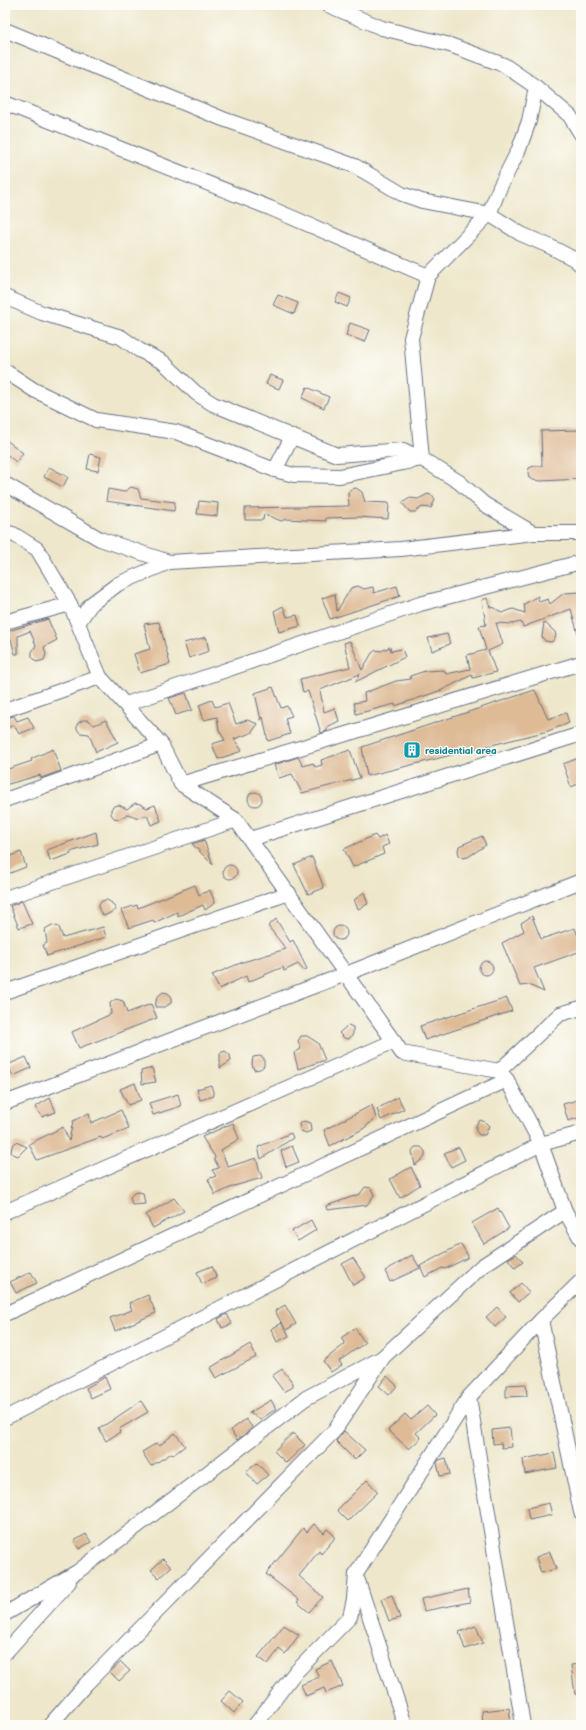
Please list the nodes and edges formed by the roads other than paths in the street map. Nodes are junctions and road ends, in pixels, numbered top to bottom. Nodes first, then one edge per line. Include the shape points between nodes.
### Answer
1 (328, 5) edge
2 (5, 30) edge
3 (536, 87) junction
4 (5, 103) edge
5 (581, 134) edge
6 (489, 214) junction
7 (581, 265) edge
8 (428, 276) junction
9 (5, 298) edge
10 (5, 371) edge
11 (292, 436) junction
12 (422, 459) junction
13 (275, 470) junction
14 (5, 484) edge
15 (5, 532) edge
16 (533, 533) junction
17 (581, 533) edge
18 (169, 562) junction
19 (581, 562) edge
20 (70, 604) junction
21 (5, 622) edge
22 (78, 623) junction
23 (581, 663) edge
24 (100, 677) junction
25 (126, 704) junction
26 (5, 710) edge
27 (581, 734) edge
28 (161, 744) junction
29 (181, 784) junction
30 (5, 800) edge
31 (236, 820) junction
32 (250, 839) junction
33 (581, 881) edge
34 (288, 893) junction
35 (5, 898) edge
36 (346, 974) junction
37 (5, 992) edge
38 (581, 1008) edge
39 (394, 1041) junction
40 (503, 1076) junction
41 (5, 1103) edge
42 (581, 1133) edge
43 (541, 1144) junction
44 (565, 1211) junction
45 (5, 1212) edge
46 (581, 1238) edge
47 (581, 1281) edge
48 (5, 1314) edge
49 (541, 1320) junction
50 (382, 1358) junction
51 (469, 1397) junction
52 (5, 1418) edge
53 (581, 1512) edge
54 (77, 1572) junction
55 (356, 1574) junction
56 (5, 1614) edge
57 (5, 1653) edge
58 (50, 1725) edge
59 (255, 1725) edge
60 (405, 1725) edge
61 (522, 1725) edge

1 - 3 street via 382,28 450,45 504,65
2 - 6 street via 224,119 355,166 402,194 422,201
3 - 5 street via 570,116
3 - 6 street via 529,121 519,149
4 - 8 street via 262,205
6 - 7 street via 521,234 562,252
6 - 8 street
8 - 12 street via 411,338
9 - 11 street via 42,313 121,337 163,362 196,393 213,404
10 - 13 street via 34,390 96,420 176,432
11 - 12 street via 337,455 404,450
11 - 13 street
12 - 13 street via 340,476 294,475
12 - 16 street via 459,482 484,504
14 - 18 street via 100,539
15 - 20 street via 37,549
16 - 17 street
16 - 18 street via 401,549
18 - 22 street via 118,584 91,604
19 - 25 street via 420,604
20 - 21 street
20 - 22 street
22 - 24 street
23 - 29 street
24 - 25 street
24 - 26 street
25 - 28 street
27 - 32 street
28 - 29 street
28 - 30 street
29 - 31 street
31 - 32 street
31 - 35 street
32 - 34 street
33 - 36 street
34 - 36 street
34 - 37 street
36 - 39 street
36 - 41 street
38 - 40 street via 560,1014
39 - 40 street via 402,1053
39 - 45 street
40 - 43 street
40 - 48 street
42 - 43 street
43 - 44 street
43 - 52 street
44 - 46 street
44 - 50 street via 482,1266
47 - 49 street
49 - 51 street
49 - 53 street
50 - 54 street via 306,1398
50 - 58 street via 334,1431 86,1684
51 - 55 street
51 - 61 street
54 - 56 street
54 - 57 street
55 - 59 street via 350,1617 293,1675
55 - 60 street

